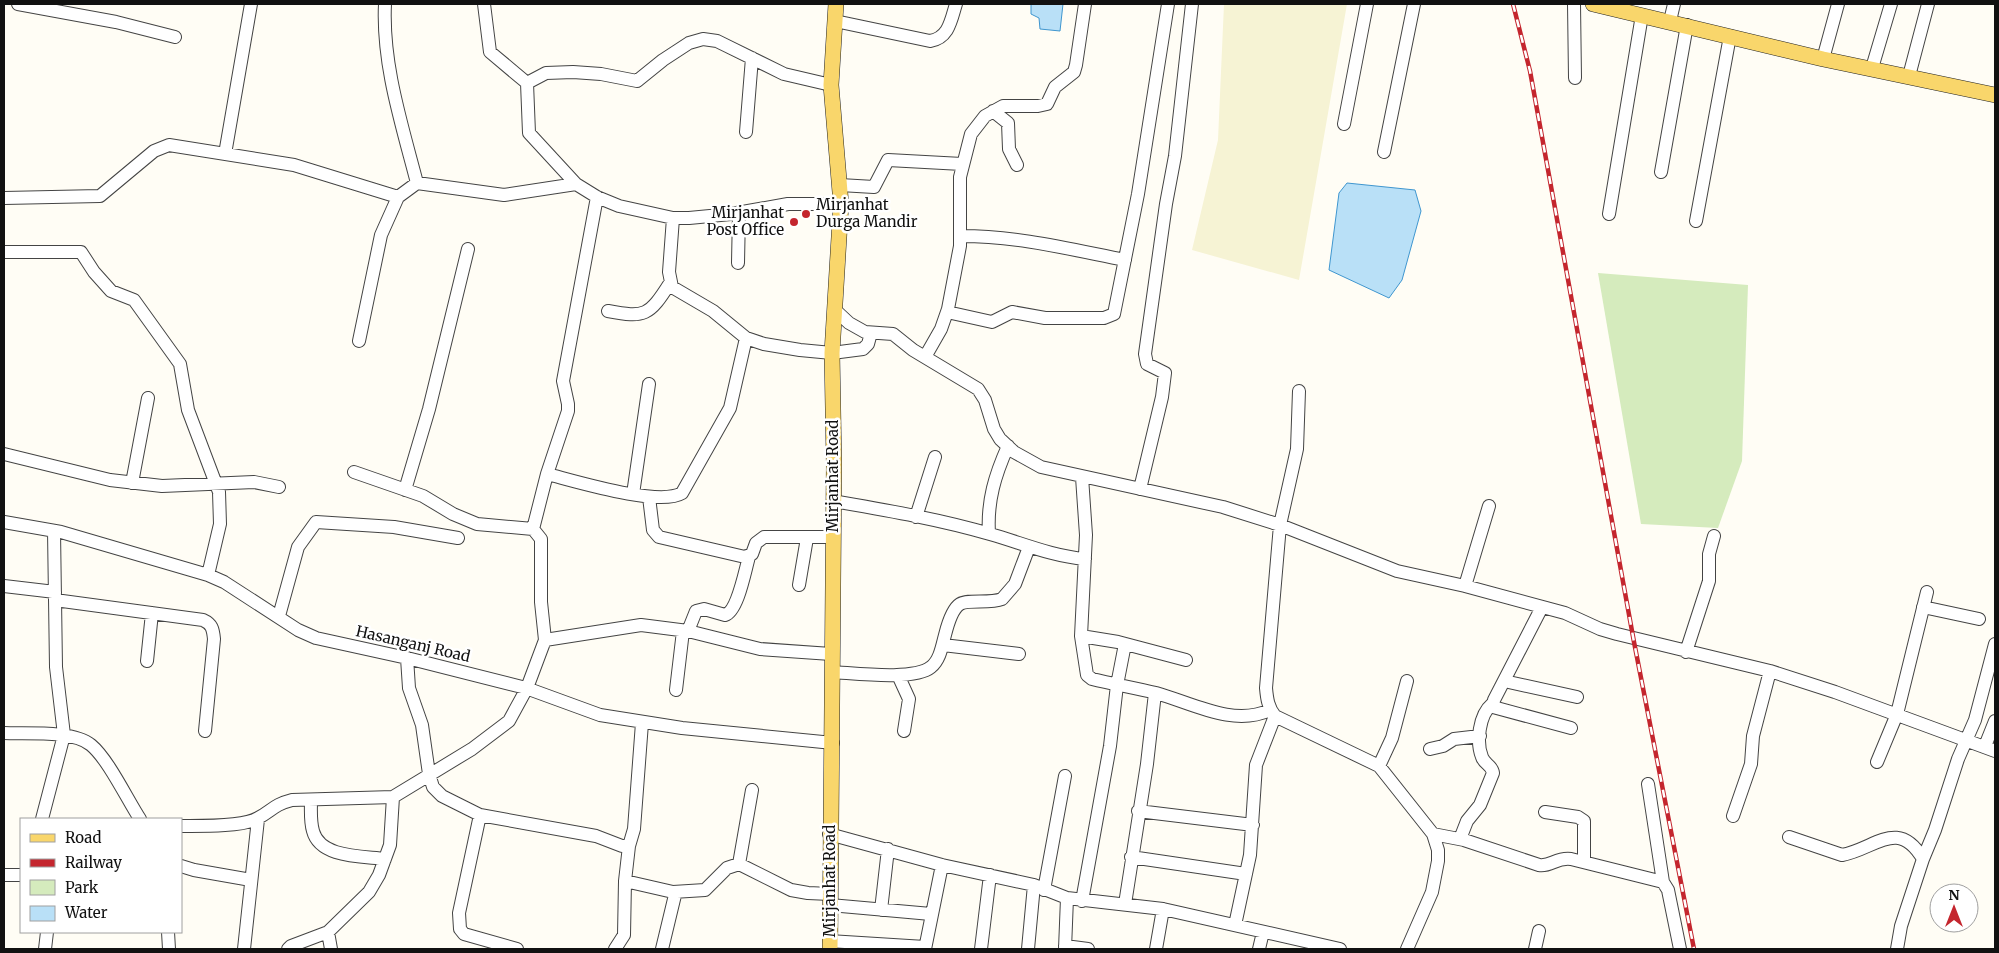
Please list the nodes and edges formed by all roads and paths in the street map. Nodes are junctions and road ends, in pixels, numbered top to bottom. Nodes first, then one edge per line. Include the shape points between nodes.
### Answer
1 (18, 4) edge
2 (250, 4) edge
3 (384, 4) edge
4 (484, 4) edge
5 (836, 4) edge
6 (956, 4) edge
7 (1085, 4) edge
8 (1168, 4) edge
9 (1192, 4) edge
10 (1367, 4) edge
11 (1414, 4) edge
12 (1574, 4) edge
13 (1594, 4) edge
14 (1674, 4) edge
15 (1838, 4) edge
16 (1891, 4) edge
17 (1928, 4) edge
18 (1619, 7) edge
19 (1642, 15) junction
20 (1670, 21) junction
21 (835, 22) junction
22 (1688, 25) junction
23 (1730, 36) junction
24 (175, 37) dead end
25 (752, 58) junction
26 (1823, 59) junction
27 (1872, 68) junction
28 (1909, 76) junction
29 (1575, 78) dead end
30 (527, 84) junction
31 (831, 85) junction
32 (1995, 95) edge
33 (993, 111) junction
34 (1344, 124) dead end
35 (746, 132) dead end
36 (1384, 152) dead end
37 (225, 154) junction
38 (962, 164) junction
39 (1017, 165) dead end
40 (1661, 172) dead end
41 (417, 183) junction
42 (576, 184) junction
43 (840, 185) junction
44 (398, 197) junction
45 (597, 197) junction
46 (4, 198) edge
47 (841, 204) junction
48 (739, 213) junction
49 (1609, 214) dead end
50 (674, 218) junction
51 (1696, 221) dead end
52 (961, 236) junction
53 (468, 250) dead end
54 (4, 252) edge
55 (1125, 260) junction
56 (738, 263) dead end
57 (670, 283) junction
58 (834, 309) junction
59 (608, 310) dead end
60 (947, 312) junction
61 (871, 333) junction
62 (746, 338) junction
63 (359, 342) dead end
64 (832, 353) junction
65 (925, 356) junction
66 (649, 384) dead end
67 (1299, 391) dead end
68 (148, 398) dead end
69 (1008, 446) junction
70 (4, 454) edge
71 (935, 457) dead end
72 (354, 472) dead end
73 (547, 474) junction
74 (1082, 477) junction
75 (215, 482) junction
76 (132, 483) junction
77 (279, 487) dead end
78 (1140, 489) junction
79 (405, 490) junction
80 (633, 494) junction
81 (649, 497) junction
82 (833, 501) junction
83 (1489, 506) dead end
84 (916, 517) junction
85 (4, 522) edge
86 (1280, 525) junction
87 (533, 529) junction
88 (54, 531) junction
89 (989, 533) junction
90 (1714, 536) dead end
91 (833, 537) junction
92 (458, 538) dead end
93 (807, 538) junction
94 (1029, 547) junction
95 (749, 557) junction
96 (1085, 559) junction
97 (208, 575) junction
98 (799, 585) dead end
99 (4, 586) edge
100 (1465, 586) junction
101 (1927, 592) dead end
102 (55, 596) junction
103 (1542, 607) junction
104 (1923, 607) junction
105 (152, 613) junction
106 (279, 616) junction
107 (1979, 619) dead end
108 (685, 631) junction
109 (1081, 636) junction
110 (545, 640) junction
111 (1126, 644) junction
112 (1995, 644) edge
113 (943, 645) junction
114 (1686, 652) junction
115 (831, 654) junction
116 (1019, 654) dead end
117 (407, 658) junction
118 (1186, 660) dead end
119 (147, 661) dead end
120 (1770, 671) junction
121 (832, 672) junction
122 (898, 675) junction
123 (1407, 681) dead end
124 (1504, 681) junction
125 (1117, 685) junction
126 (526, 688) junction
127 (676, 690) dead end
128 (1155, 693) junction
129 (1577, 697) dead end
130 (1492, 704) junction
131 (1272, 713) junction
132 (1897, 714) junction
133 (1995, 721) edge
134 (642, 723) junction
135 (1571, 728) dead end
136 (204, 731) dead end
137 (904, 731) dead end
138 (4, 733) edge
139 (64, 735) junction
140 (1480, 736) junction
141 (1968, 740) junction
142 (833, 743) junction
143 (1990, 748) edge
144 (1430, 749) dead end
145 (1877, 762) dead end
146 (1379, 766) junction
147 (430, 774) junction
148 (1065, 776) dead end
149 (1648, 784) dead end
150 (752, 790) dead end
151 (393, 797) junction
152 (311, 800) junction
153 (1138, 811) junction
154 (1546, 812) dead end
155 (480, 815) junction
156 (1733, 816) dead end
157 (42, 818) edge
158 (139, 818) edge
159 (258, 819) junction
160 (1253, 825) junction
161 (182, 826) edge
162 (830, 834) junction
163 (1433, 834) junction
164 (1789, 837) dead end
165 (1460, 839) junction
166 (629, 846) junction
167 (888, 849) junction
168 (1131, 857) junction
169 (385, 859) junction
170 (1922, 859) junction
171 (1584, 861) junction
172 (739, 864) junction
173 (942, 865) junction
174 (182, 866) edge
175 (1246, 874) junction
176 (4, 875) edge
177 (20, 875) edge
178 (990, 875) junction
179 (251, 880) junction
180 (625, 881) junction
181 (1663, 882) junction
182 (1039, 887) junction
183 (674, 892) junction
184 (1067, 898) junction
185 (830, 899) junction
186 (1082, 901) junction
187 (1125, 904) junction
188 (1162, 909) junction
189 (881, 910) junction
190 (931, 914) junction
191 (1235, 925) junction
192 (1539, 931) dead end
193 (328, 932) junction
194 (1263, 932) junction
195 (47, 933) edge
196 (168, 933) edge
197 (830, 945) edge
198 (494, 946) edge
199 (1305, 946) edge
200 (667, 948) edge
201 (925, 948) edge
202 (1065, 948) edge
203 (45, 949) edge
204 (169, 949) edge
205 (244, 949) edge
206 (288, 949) edge
207 (331, 949) edge
208 (517, 949) edge
209 (615, 949) edge
210 (981, 949) edge
211 (1028, 949) edge
212 (1088, 949) edge
213 (1156, 949) edge
214 (1259, 949) edge
215 (1340, 949) edge
216 (1407, 949) edge
217 (1535, 949) edge
218 (1680, 949) edge
219 (1897, 949) edge

1 - 24 street via 116,22
2 - 37 street
3 - 41 street via 393,92
4 - 30 street via 490,52
5 - 21 main road, Mirjanhat Road
6 - 21 street via 945,34 930,41
7 - 33 street via 1074,72 1055,87 1049,102 1044,106 1003,106
8 - 55 street
9 - 78 street via 1176,156 1145,354 1147,364 1165,372
10 - 34 street
11 - 36 street
12 - 29 street
13 - 18 main road
14 - 20 street
15 - 26 street
16 - 27 street
17 - 28 street
18 - 19 main road
19 - 20 main road
19 - 49 street
20 - 22 main road
21 - 31 main road, Mirjanhat Road
22 - 23 main road
22 - 40 street
23 - 26 main road
23 - 51 street
25 - 30 street via 703,39 689,43 637,82 573,72 546,73
25 - 31 street via 798,78
25 - 35 street
26 - 27 main road
27 - 28 main road
28 - 32 main road
30 - 42 street via 529,133
31 - 43 main road, Mirjanhat Road
33 - 38 street via 978,122
33 - 39 street via 1008,123 1009,150
37 - 44 street via 294,165
37 - 46 street via 169,145 161,147 100,196
38 - 43 street via 888,160 874,187
38 - 52 street
41 - 42 street via 504,195
41 - 44 street
42 - 45 street
43 - 47 main road, Mirjanhat Road
44 - 63 street via 381,235
45 - 50 street via 619,206
45 - 73 street via 563,381 568,411
47 - 48 street via 788,204
47 - 58 main road, Mirjanhat Road
48 - 50 street
48 - 56 street
50 - 57 street
52 - 55 street via 1000,236
52 - 60 street
53 - 79 street via 429,410
54 - 75 street via 81,252 94,272 112,290 134,300 180,364 188,410
55 - 60 street via 1114,314 1104,318 1036,318 1012,312 992,322
57 - 59 street via 643,314
57 - 62 street via 676,291 713,311
58 - 61 street via 860,330
58 - 64 main road, Mirjanhat Road
60 - 65 street via 941,330
61 - 64 street via 863,349
61 - 65 street via 893,334
62 - 64 street via 800,350
62 - 81 street via 730,408 684,491 674,497
64 - 82 main road, Mirjanhat Road
65 - 69 street via 978,389 994,429
66 - 80 street
67 - 86 street via 1296,450
68 - 76 street
69 - 74 street via 1041,467
69 - 89 street via 997,470 990,499
70 - 76 street
71 - 84 street
72 - 79 street
73 - 80 street
73 - 87 street
74 - 78 street
74 - 96 street
75 - 76 street via 162,486
75 - 77 street via 254,482
75 - 97 street via 219,492 220,524
78 - 86 street via 1223,507
79 - 87 street via 477,524
80 - 81 street
81 - 95 street via 653,530 659,537
82 - 84 street
82 - 91 main road, Mirjanhat Road
83 - 100 street
84 - 89 street
85 - 88 street, Hasanganj Road
86 - 100 street via 1397,571
86 - 131 street via 1266,688
87 - 110 street via 541,539
88 - 97 street, Hasanganj Road
88 - 102 street
89 - 94 street
90 - 114 street via 1708,554 1709,581
91 - 93 street
91 - 115 main road, Mirjanhat Road
92 - 106 street via 394,528 316,522 298,548
93 - 95 street via 764,537 756,543
93 - 98 street
94 - 96 street via 1054,556
94 - 113 street via 1015,584 1005,597 997,602 961,604 950,621
95 - 108 street via 731,611 725,615 704,609 696,611
96 - 109 street
97 - 106 street, Hasanganj Road
99 - 102 street
100 - 103 street
101 - 104 street
102 - 105 street
102 - 139 street via 56,667
103 - 114 street via 1565,613 1600,629
103 - 124 street
104 - 107 street
104 - 132 street
105 - 119 street
105 - 136 street via 203,620 212,628 214,639
106 - 117 street, Hasanganj Road via 316,638
108 - 110 street via 631,626
108 - 115 street via 760,649
108 - 127 street
109 - 111 street
109 - 125 street via 1087,674 1092,679
110 - 126 street
111 - 118 street
111 - 125 street
112 - 141 street
113 - 116 street
113 - 122 street via 931,667
114 - 120 street
115 - 121 main road, Mirjanhat Road
117 - 126 street, Hasanganj Road
117 - 147 street via 409,688 422,725
120 - 132 street
120 - 156 street via 1753,736 1751,764
121 - 122 street
121 - 142 main road, Mirjanhat Road
122 - 137 street via 908,699
123 - 146 street via 1392,738
124 - 129 street
124 - 130 street
125 - 128 street
125 - 186 street via 1110,746
126 - 134 street, Hasanganj Road via 600,715
126 - 147 street via 509,721 472,749
128 - 131 street via 1205,711 1245,716
128 - 153 street
130 - 135 street via 1495,710
130 - 140 street via 1484,712
131 - 146 street
131 - 160 street via 1256,765
132 - 141 street
132 - 145 street
133 - 143 street
134 - 142 street, Hasanganj Road
134 - 166 street via 635,820
138 - 139 street
139 - 157 street
139 - 158 street via 90,744
140 - 144 street via 1454,739
140 - 165 street via 1481,756 1493,773 1480,805 1467,821
141 - 143 street
141 - 170 street
142 - 162 main road, Mirjanhat Road
146 - 163 street
147 - 151 street
147 - 155 street via 433,787 442,796
148 - 182 street
149 - 181 street
150 - 172 street
151 - 152 street
151 - 169 street via 390,845
152 - 159 street via 277,804
152 - 169 street via 312,828 321,845 341,853
153 - 160 street
153 - 168 street
154 - 171 street via 1578,816 1584,822
155 - 166 street via 596,836
155 - 198 street via 458,922 464,934
159 - 161 street via 220,825
159 - 179 street
160 - 175 street
162 - 167 street
162 - 185 main road, Mirjanhat Road
163 - 165 street
163 - 216 street via 1438,861 1432,892
164 - 170 street via 1842,854 1875,841 1898,837 1912,845
165 - 171 street via 1538,865 1562,858
166 - 180 street
167 - 173 street
167 - 189 street
168 - 175 street
168 - 187 street
169 - 193 street via 369,892
170 - 219 street
171 - 181 street
172 - 183 street via 727,868 705,890
172 - 185 street via 791,890
173 - 178 street
173 - 190 street
174 - 179 street
175 - 191 street
176 - 177 street
178 - 182 street
178 - 210 street
179 - 205 street
180 - 183 street
180 - 209 street via 624,935
181 - 218 street via 1668,890
182 - 184 street
182 - 211 street
183 - 200 street
184 - 186 street
184 - 202 street
185 - 189 street
185 - 197 main road, Mirjanhat Road
186 - 187 street
187 - 188 street
188 - 191 street
188 - 213 street
189 - 190 street
190 - 201 street
191 - 194 street
192 - 217 street
193 - 206 street
193 - 207 street
194 - 199 street
194 - 214 street
195 - 203 street
196 - 204 street
197 - 201 street
198 - 208 street
199 - 215 street
202 - 212 street

